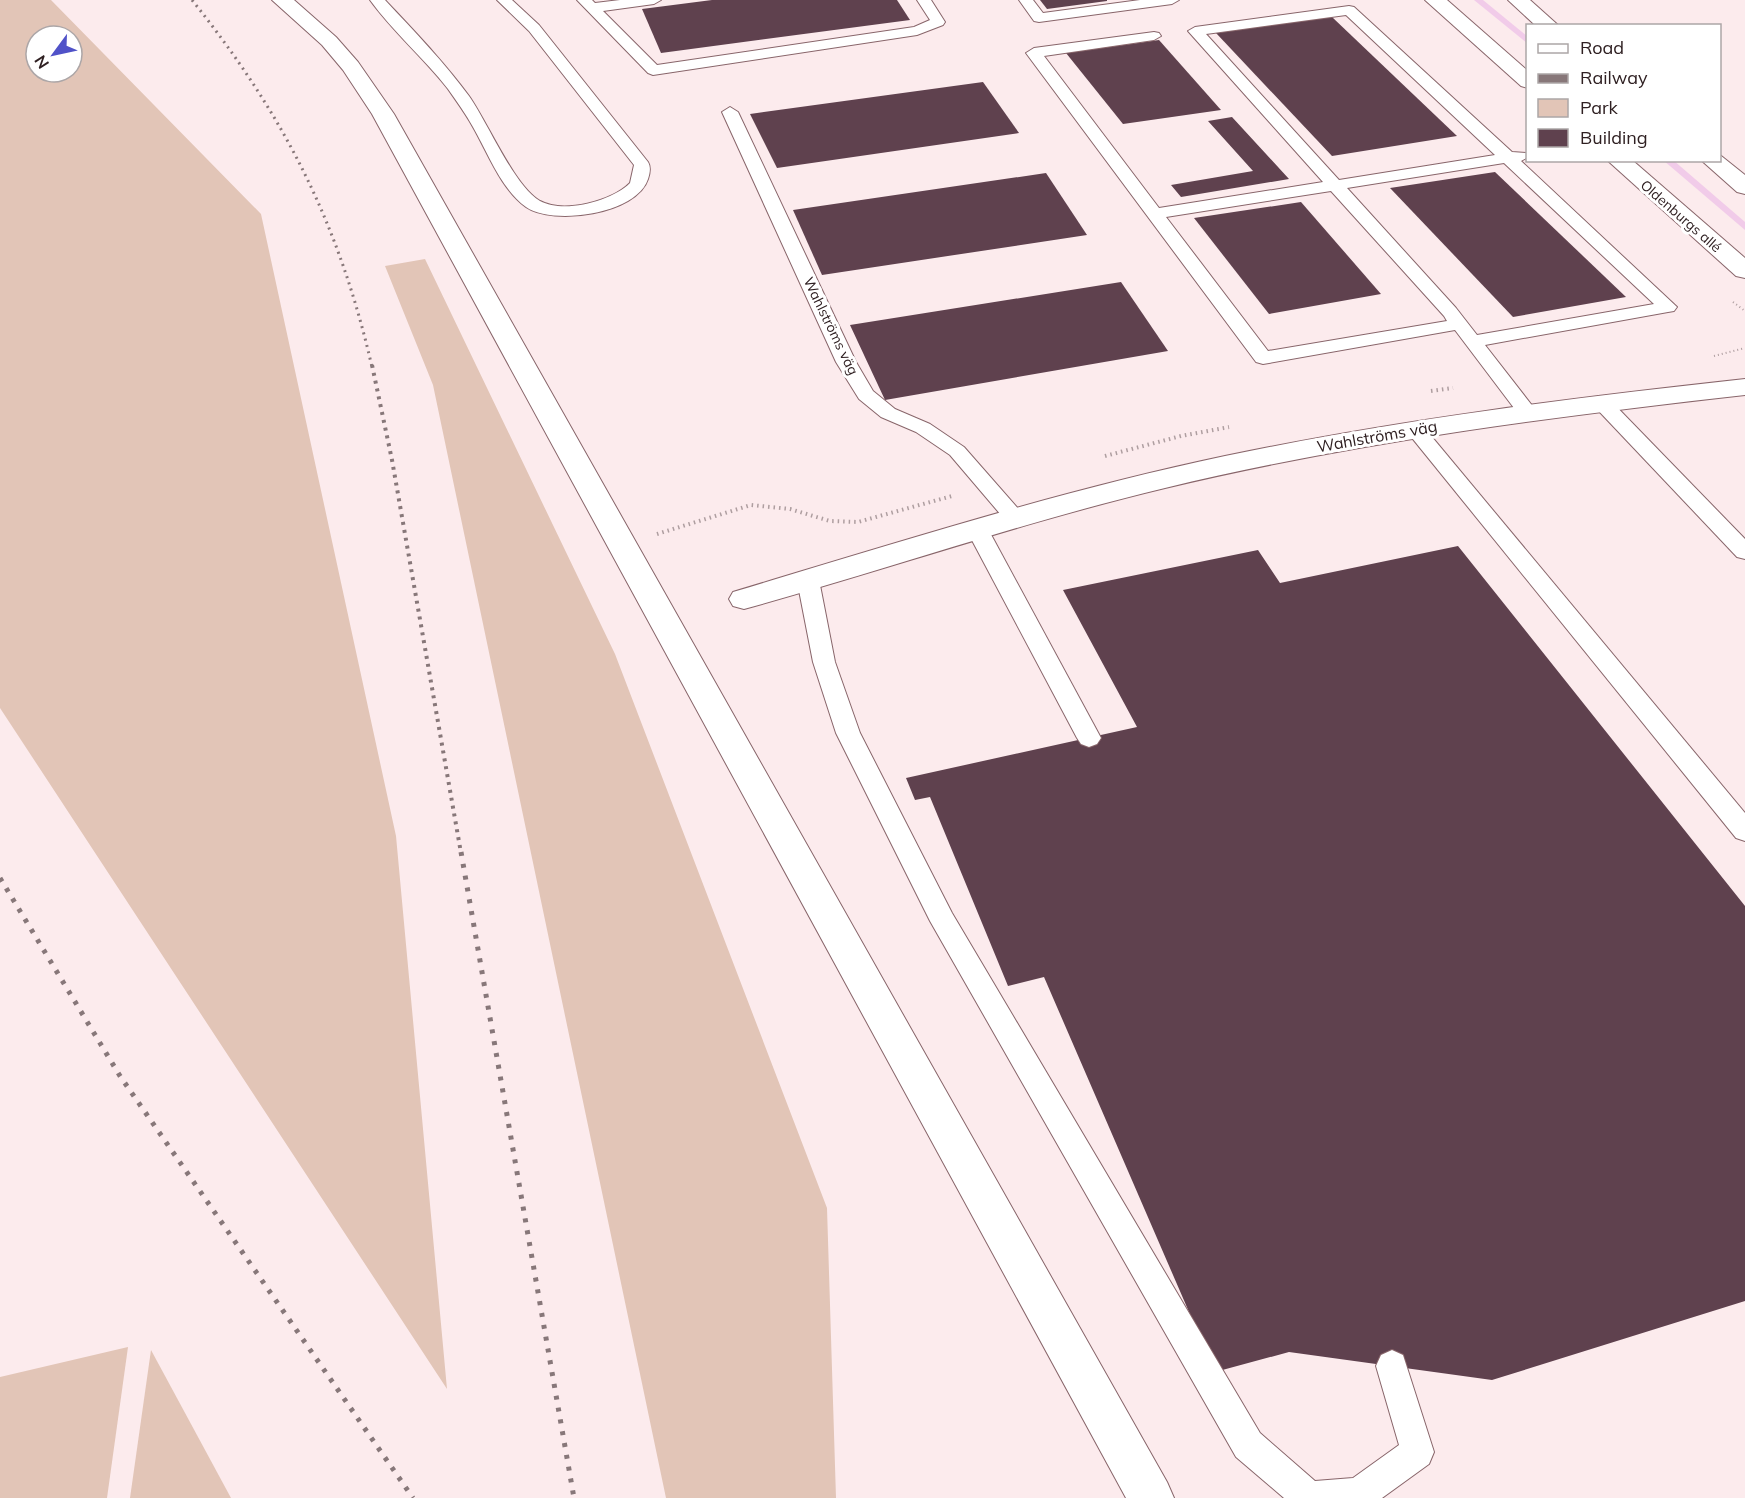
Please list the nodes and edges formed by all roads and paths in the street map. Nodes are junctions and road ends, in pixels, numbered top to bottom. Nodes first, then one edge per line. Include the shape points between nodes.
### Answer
1 (282, 0) edge
2 (377, 0) edge
3 (504, 0) edge
4 (654, 0) edge
5 (924, 0) edge
6 (1026, 0) edge
7 (1172, 0) edge
8 (1435, 0) edge
9 (1518, 0) edge
10 (588, 4) edge
11 (1547, 24) edge
12 (1154, 36) dead end
13 (1526, 81) edge
14 (730, 112) dead end
15 (1526, 154) edge
16 (1508, 158) junction
17 (1620, 162) edge
18 (1714, 162) edge
19 (1335, 185) junction
20 (1745, 188) edge
21 (1155, 214) junction
22 (1745, 271) edge
23 (1459, 324) junction
24 (1473, 341) junction
25 (1745, 387) edge
26 (1601, 402) junction
27 (1527, 412) junction
28 (1414, 429) junction
29 (1014, 518) junction
30 (978, 529) junction
31 (1745, 552) edge
32 (807, 580) junction
33 (744, 599) dead end
34 (1089, 738) dead end
35 (1745, 831) edge
36 (1392, 1366) dead end
37 (1151, 1498) edge

1 - 37 street via 329,41 383,114
2 - 3 lane via 443,74 519,190 534,205 551,210 579,210 608,204 632,193 642,178 642,165 534,28
4 - 10 lane
5 - 10 lane via 938,22 917,32 653,70
6 - 7 lane via 1039,18
8 - 13 street
9 - 11 street
12 - 21 lane via 1034,53
14 - 29 lane, Wahlströms väg via 846,362 866,395 888,413 924,428 957,451
15 - 16 lane
16 - 19 lane
16 - 19 lane via 1349,10 1195,31
16 - 24 lane via 1668,307
17 - 22 street, Oldenburgs allé
18 - 20 street
19 - 21 lane
19 - 23 lane
21 - 23 lane via 1263,358
23 - 24 lane
24 - 27 lane
25 - 26 street, Wahlströms väg
26 - 27 street, Wahlströms väg
26 - 31 lane
27 - 28 street, Wahlströms väg
28 - 29 street, Wahlströms väg via 1223,466
28 - 35 lane
29 - 30 street, Wahlströms väg
30 - 32 street, Wahlströms väg
30 - 34 lane
32 - 33 street, Wahlströms väg
32 - 36 lane via 824,663 848,733 943,921 1248,1445 1309,1498 1359,1494 1417,1452

